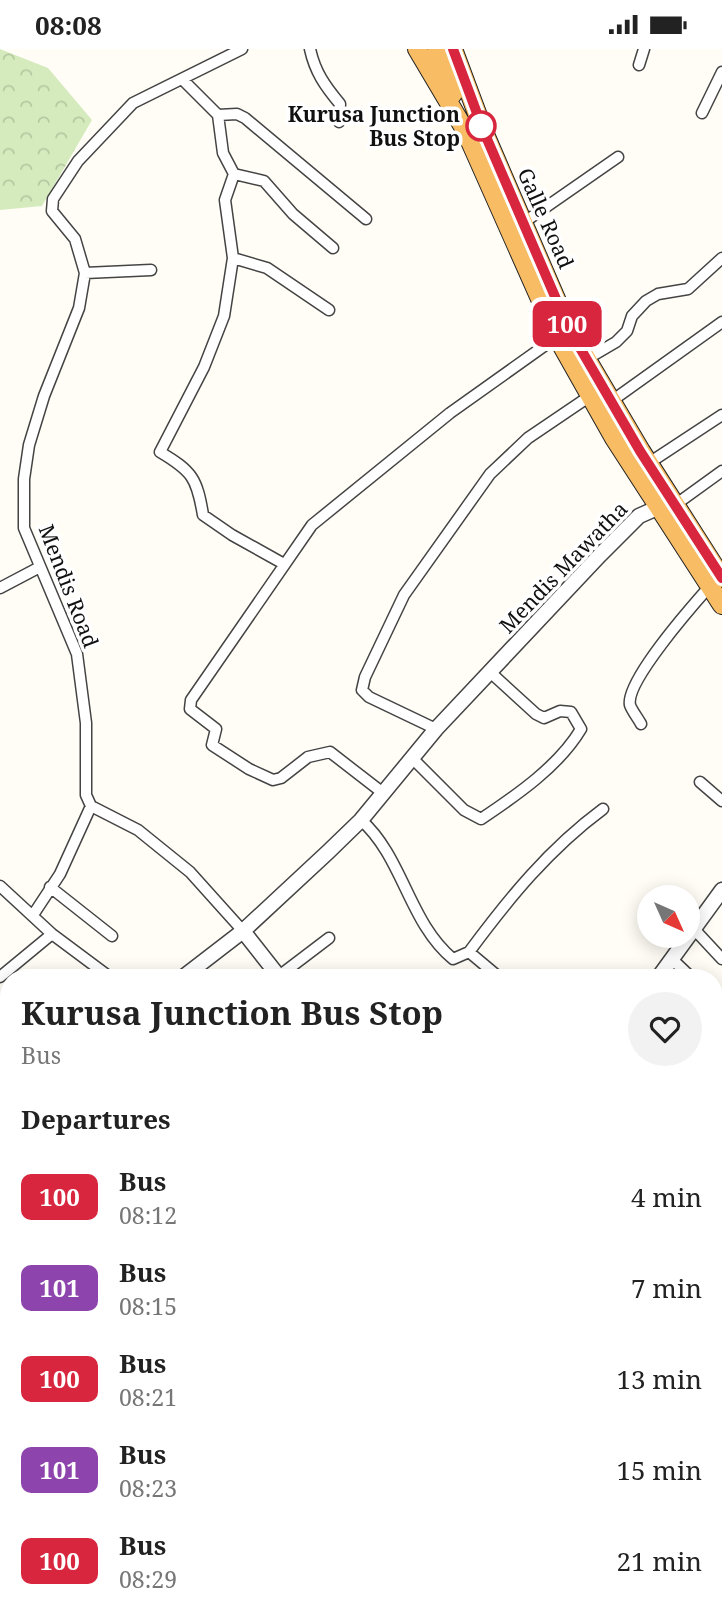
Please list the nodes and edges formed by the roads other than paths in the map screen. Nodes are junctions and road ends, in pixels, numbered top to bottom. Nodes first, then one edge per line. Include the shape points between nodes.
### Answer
1 (242, 49) edge
2 (310, 49) edge
3 (417, 49) edge
4 (437, 49) edge
5 (453, 49) edge
6 (644, 49) edge
7 (639, 65) dead end
8 (722, 72) edge
9 (183, 80) junction
10 (702, 113) dead end
11 (218, 115) junction
12 (339, 122) dead end
13 (465, 131) junction
14 (618, 157) dead end
15 (233, 174) junction
16 (366, 219) dead end
17 (523, 223) junction
18 (332, 248) dead end
19 (233, 258) junction
20 (722, 258) edge
21 (151, 270) dead end
22 (85, 273) junction
23 (329, 310) dead end
24 (722, 322) edge
25 (563, 333) junction
26 (587, 359) junction
27 (590, 396) junction
28 (613, 400) junction
29 (722, 415) edge
30 (649, 463) junction
31 (722, 471) edge
32 (669, 504) junction
33 (284, 564) junction
34 (38, 568) junction
35 (715, 582) edge
36 (0, 588) edge
37 (722, 605) edge
38 (490, 672) junction
39 (641, 724) dead end
40 (436, 729) junction
41 (413, 759) junction
42 (699, 782) dead end
43 (383, 793) junction
44 (722, 801) edge
45 (91, 806) junction
46 (603, 809) dead end
47 (361, 820) junction
48 (0, 886) edge
49 (50, 887) junction
50 (722, 890) edge
51 (33, 915) junction
52 (700, 921) edge
53 (243, 930) junction
54 (52, 934) junction
55 (112, 936) dead end
56 (700, 936) edge
57 (329, 938) dead end
58 (680, 949) edge
59 (469, 952) junction
60 (672, 960) junction
61 (722, 960) edge
62 (10, 969) edge
63 (99, 969) edge
64 (193, 969) edge
65 (274, 969) edge
66 (290, 969) edge
67 (489, 969) edge
68 (665, 969) edge
69 (682, 969) edge

1 - 9 street
2 - 12 street via 323,83 340,104
3 - 13 highway, Galle Road
4 - 13 highway, Galle Road
5 - 17 highway, Galle Road
6 - 7 street
8 - 10 street
9 - 11 street
9 - 22 street, Mendis Road via 133,103 78,161 53,199 52,211 75,239
11 - 15 street via 223,152
11 - 16 street via 245,118
13 - 25 highway, Galle Road
14 - 17 street
15 - 18 street via 264,181
15 - 19 street via 225,200
17 - 25 highway, Galle Road
19 - 23 street via 267,268
19 - 33 street via 224,316 204,367 159,452 184,466 197,483 203,515
20 - 26 street via 688,289 646,301 616,342
21 - 22 street
22 - 34 street, Mendis Road via 79,307 29,445 24,528
24 - 28 street
25 - 26 highway, Galle Road
25 - 27 highway, Galle Road
25 - 33 street via 450,413 349,494 312,525
26 - 28 highway, Galle Road
27 - 32 highway, Galle Road
27 - 40 street via 528,438 491,474 404,595 365,677 362,690 369,697
28 - 30 highway, Galle Road
29 - 30 street
30 - 32 highway, Galle Road
31 - 32 street
32 - 35 highway, Galle Road
32 - 38 street, Mendis Mawatha via 639,516 628,526
33 - 43 street via 191,700 190,709 216,729 212,745 273,780 308,757 330,752
34 - 36 street
34 - 45 street, Mendis Road via 77,654 86,723 86,795
35 - 37 highway, Galle Road
35 - 39 street via 675,625 641,674 630,705
38 - 40 street, Mendis Mawatha
38 - 41 street via 544,718 571,712 581,729 572,744 481,819 464,810
40 - 41 street, Mendis Mawatha
41 - 43 street, Mendis Mawatha
42 - 44 street
43 - 47 street, Mendis Mawatha
45 - 49 street
45 - 53 street via 164,849
46 - 59 street via 540,864
47 - 53 street, Mendis Mawatha
47 - 59 street via 381,843 437,945 453,959
48 - 51 street
49 - 51 street
49 - 55 street
50 - 52 street
51 - 54 street
53 - 64 street, Mendis Mawatha
53 - 65 street
54 - 62 street
54 - 63 street
56 - 61 street
57 - 66 street
58 - 60 street
59 - 67 street
60 - 68 street
60 - 69 street

